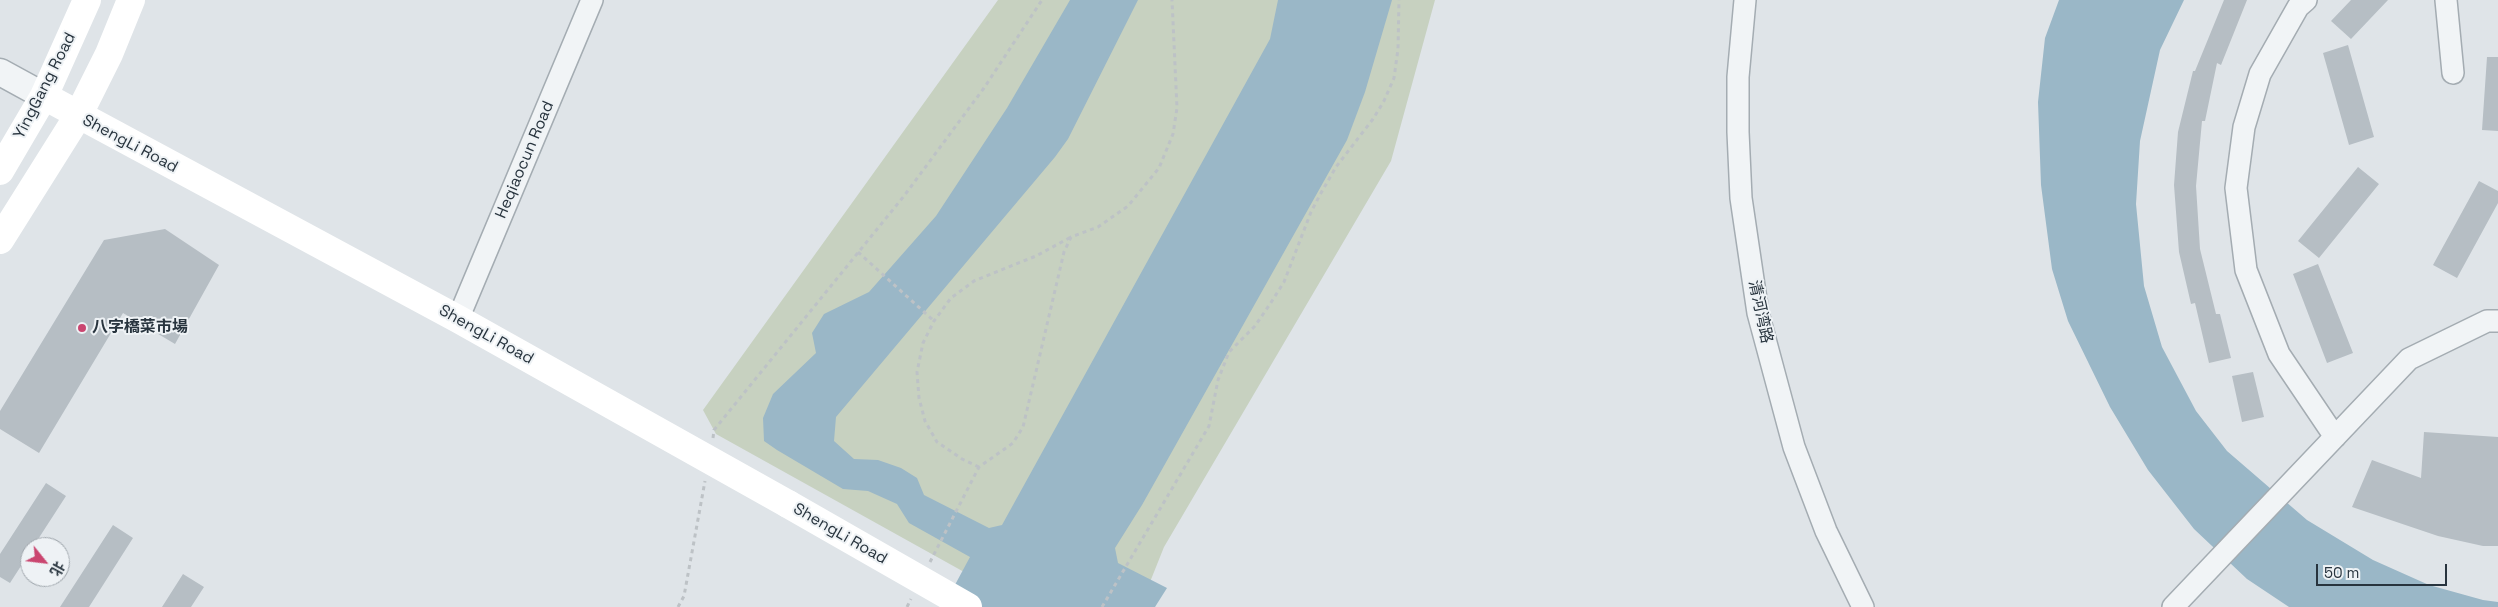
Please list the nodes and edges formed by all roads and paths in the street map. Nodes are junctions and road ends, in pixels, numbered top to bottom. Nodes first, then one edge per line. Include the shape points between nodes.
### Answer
1 (87, 0) edge
2 (131, 0) edge
3 (592, 0) edge
4 (1042, 0) edge
5 (1172, 0) edge
6 (1400, 0) edge
7 (1746, 0) edge
8 (2306, 0) edge
9 (2446, 0) edge
10 (0, 72) edge
11 (2453, 73) dead end
12 (44, 96) junction
13 (78, 116) junction
14 (0, 171) edge
15 (1071, 238) junction
16 (0, 240) edge
17 (858, 252) junction
18 (458, 319) junction
19 (934, 321) junction
20 (2498, 321) edge
21 (714, 430) dead end
22 (2335, 437) junction
23 (979, 467) junction
24 (701, 502) dead end
25 (929, 563) dead end
26 (911, 598) dead end
27 (678, 607) edge
28 (907, 607) edge
29 (968, 607) edge
30 (1102, 607) edge
31 (1863, 607) edge
32 (2173, 607) edge

1 - 12 main road, YingGang Road
2 - 13 main road
3 - 18 street, Heqiaocun Road
4 - 17 path via 984,88
5 - 15 path via 1177,108 1173,134 1159,168 1128,206 1098,226
6 - 30 path via 1394,78 1384,101 1336,167 1318,199 1284,282 1255,326 1229,352 1218,380 1209,426
7 - 31 street, 清河湾路 via 1738,77 1738,132 1741,198 1758,313 1794,447 1826,530
8 - 22 street via 2298,7 2260,74 2244,127 2236,188 2246,270 2275,346
9 - 11 street
10 - 12 street, ShengLi Road
12 - 13 main road, ShengLi Road
12 - 14 main road, YingGang Road
13 - 16 main road
13 - 18 main road, ShengLi Road
15 - 19 path via 974,281 951,298
15 - 23 path via 1064,252 1023,427 1013,443
17 - 19 path
17 - 21 path
18 - 29 main road, ShengLi Road, bridge
19 - 23 path via 923,343 917,372 925,421 937,442
20 - 22 street via 2487,321 2409,359
22 - 32 street
23 - 25 path
24 - 27 path via 684,596
26 - 28 path

